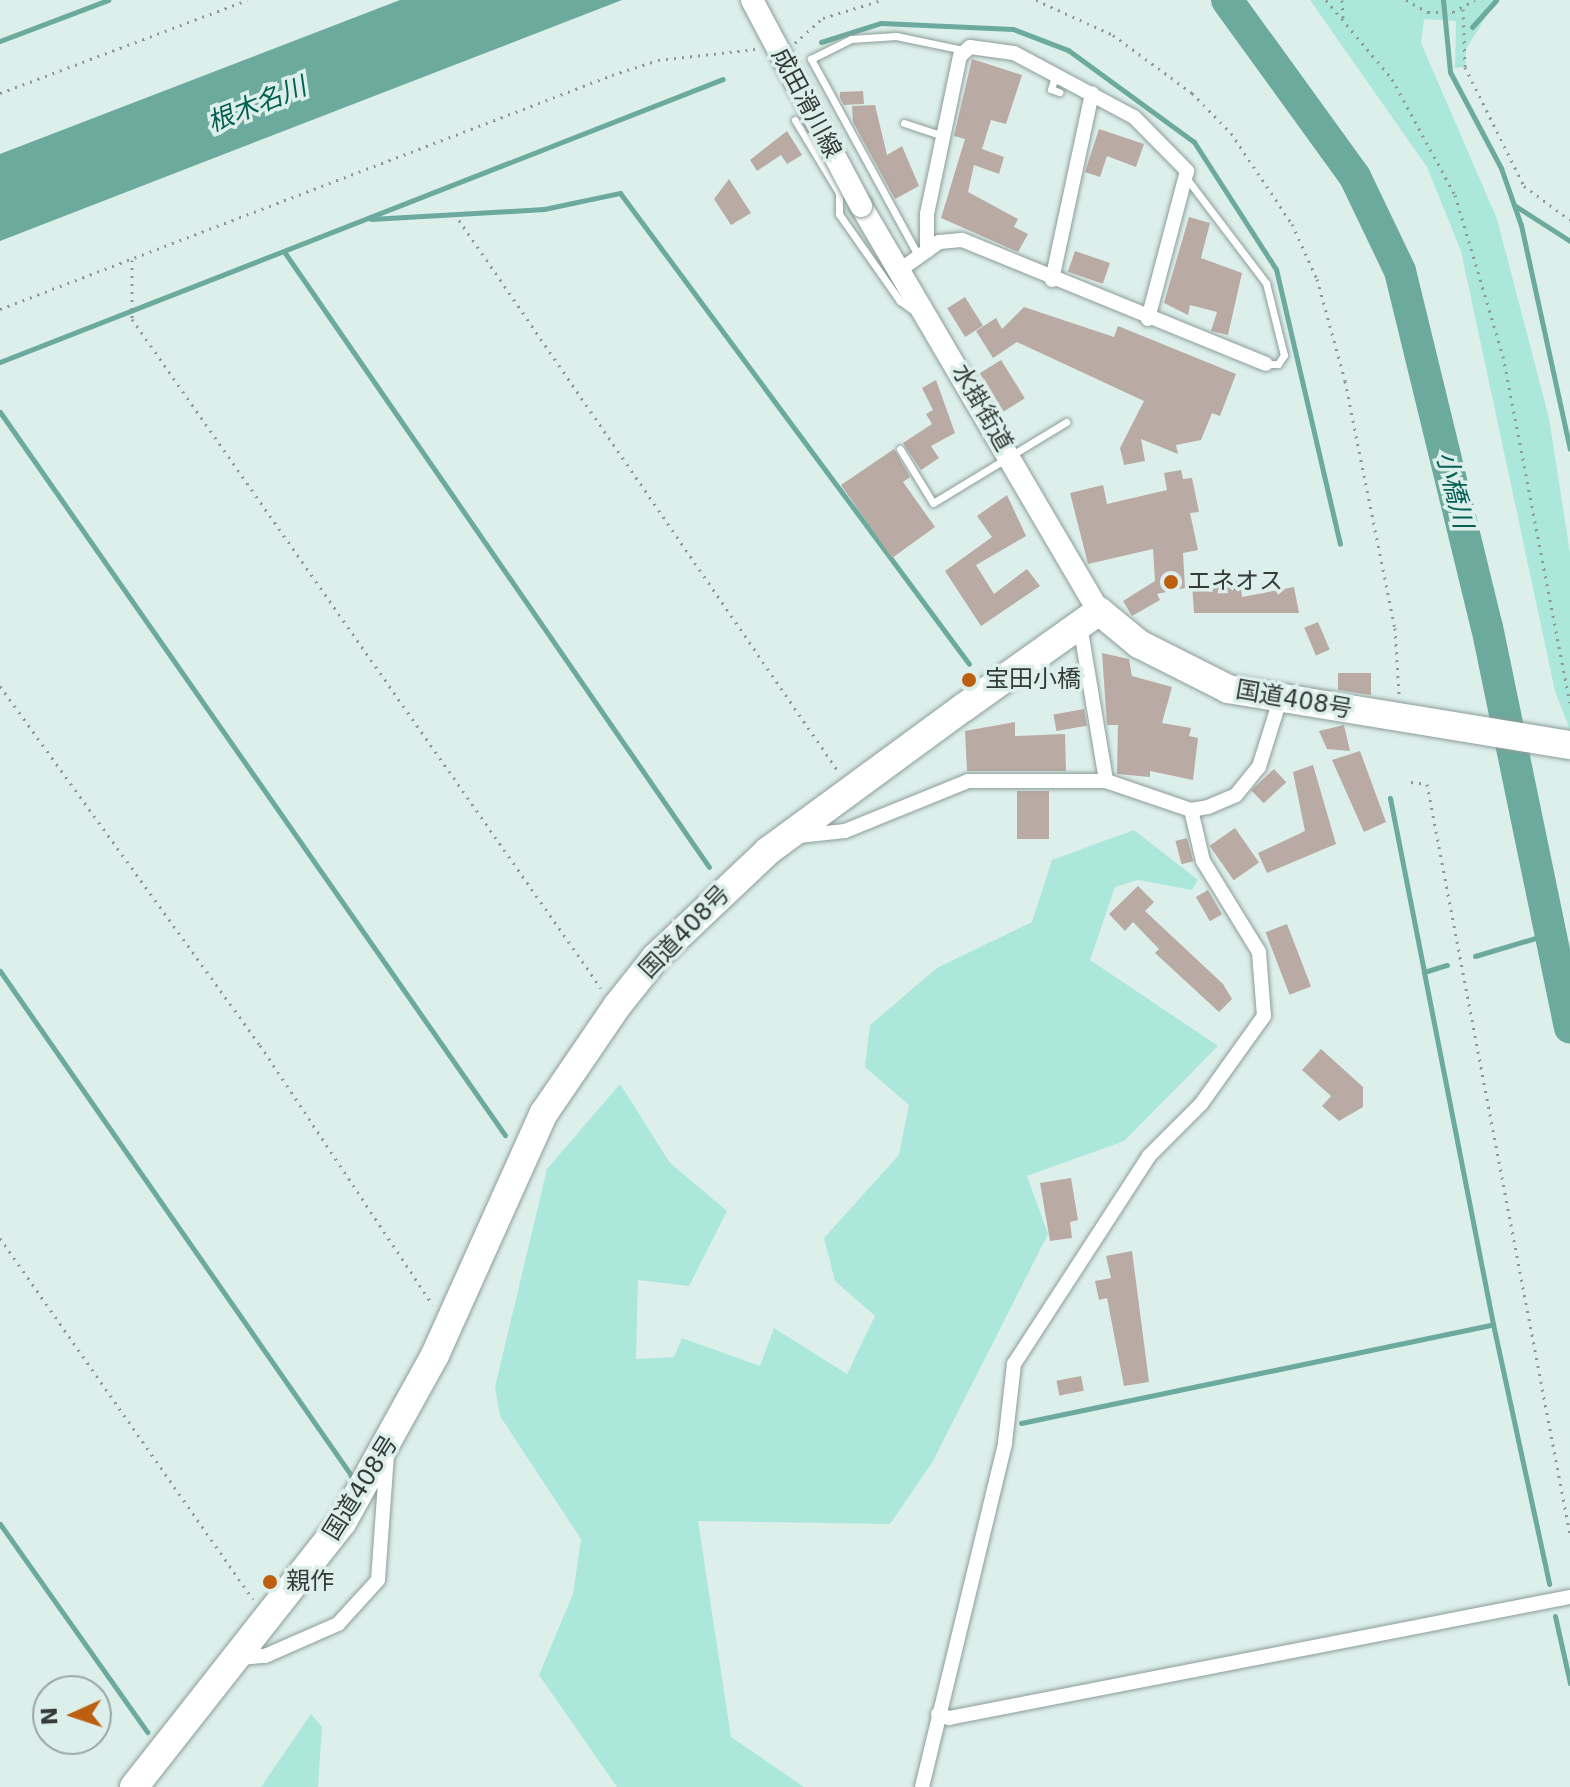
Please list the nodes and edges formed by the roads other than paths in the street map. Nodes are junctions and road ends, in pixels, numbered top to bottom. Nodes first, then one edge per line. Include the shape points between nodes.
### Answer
1 (752, 0) edge
2 (963, 50) junction
3 (1056, 71) junction
4 (1059, 92) dead end
5 (1092, 93) junction
6 (795, 120) dead end
7 (904, 123) dead end
8 (944, 136) junction
9 (1187, 179) junction
10 (861, 206) joint
11 (915, 259) junction
12 (1052, 280) junction
13 (927, 311) junction
14 (1148, 319) junction
15 (1266, 364) joint
16 (1066, 422) dead end
17 (900, 449) dead end
18 (1009, 455) junction
19 (1089, 618) junction
20 (1280, 700) junction
21 (1570, 745) edge
22 (1106, 781) junction
23 (1191, 810) junction
24 (787, 837) junction
25 (387, 1447) junction
26 (1570, 1597) edge
27 (240, 1658) junction
28 (938, 1714) junction
29 (134, 1787) edge
30 (922, 1787) edge

1 - 10 main road, 成田滑川線, bridge
2 - 3 street via 987,47
2 - 8 street
2 - 11 lane via 896,36 851,39 811,59
3 - 4 lane via 1051,89
3 - 5 street
5 - 9 street via 1164,140
5 - 12 street
6 - 13 lane via 839,193 839,214 900,301 912,312
7 - 8 lane
8 - 11 street
9 - 14 street
9 - 15 lane via 1266,283 1284,355 1278,364
10 - 11 main road, 水掛街道
11 - 12 street via 962,240
11 - 13 main road, 水掛街道
12 - 14 street
13 - 18 main road, 水掛街道
14 - 15 street
16 - 18 lane
17 - 18 lane via 933,503
18 - 19 main road, 水掛街道
19 - 20 highway, 国道408号 via 1204,681
19 - 22 street
19 - 24 highway, 国道408号
20 - 21 highway, 国道408号
20 - 23 street via 1259,767 1236,795
22 - 23 street
22 - 24 street via 968,781 845,831
23 - 28 street via 1203,861 1259,952 1264,1016 1201,1104 1149,1156 1014,1364 1005,1443
24 - 25 highway, 国道408号 via 708,905 617,1006 544,1113
25 - 27 highway, 国道408号
25 - 27 street via 378,1580 338,1624 265,1656
26 - 28 street via 949,1718
27 - 29 highway, 国道408号
28 - 30 street

